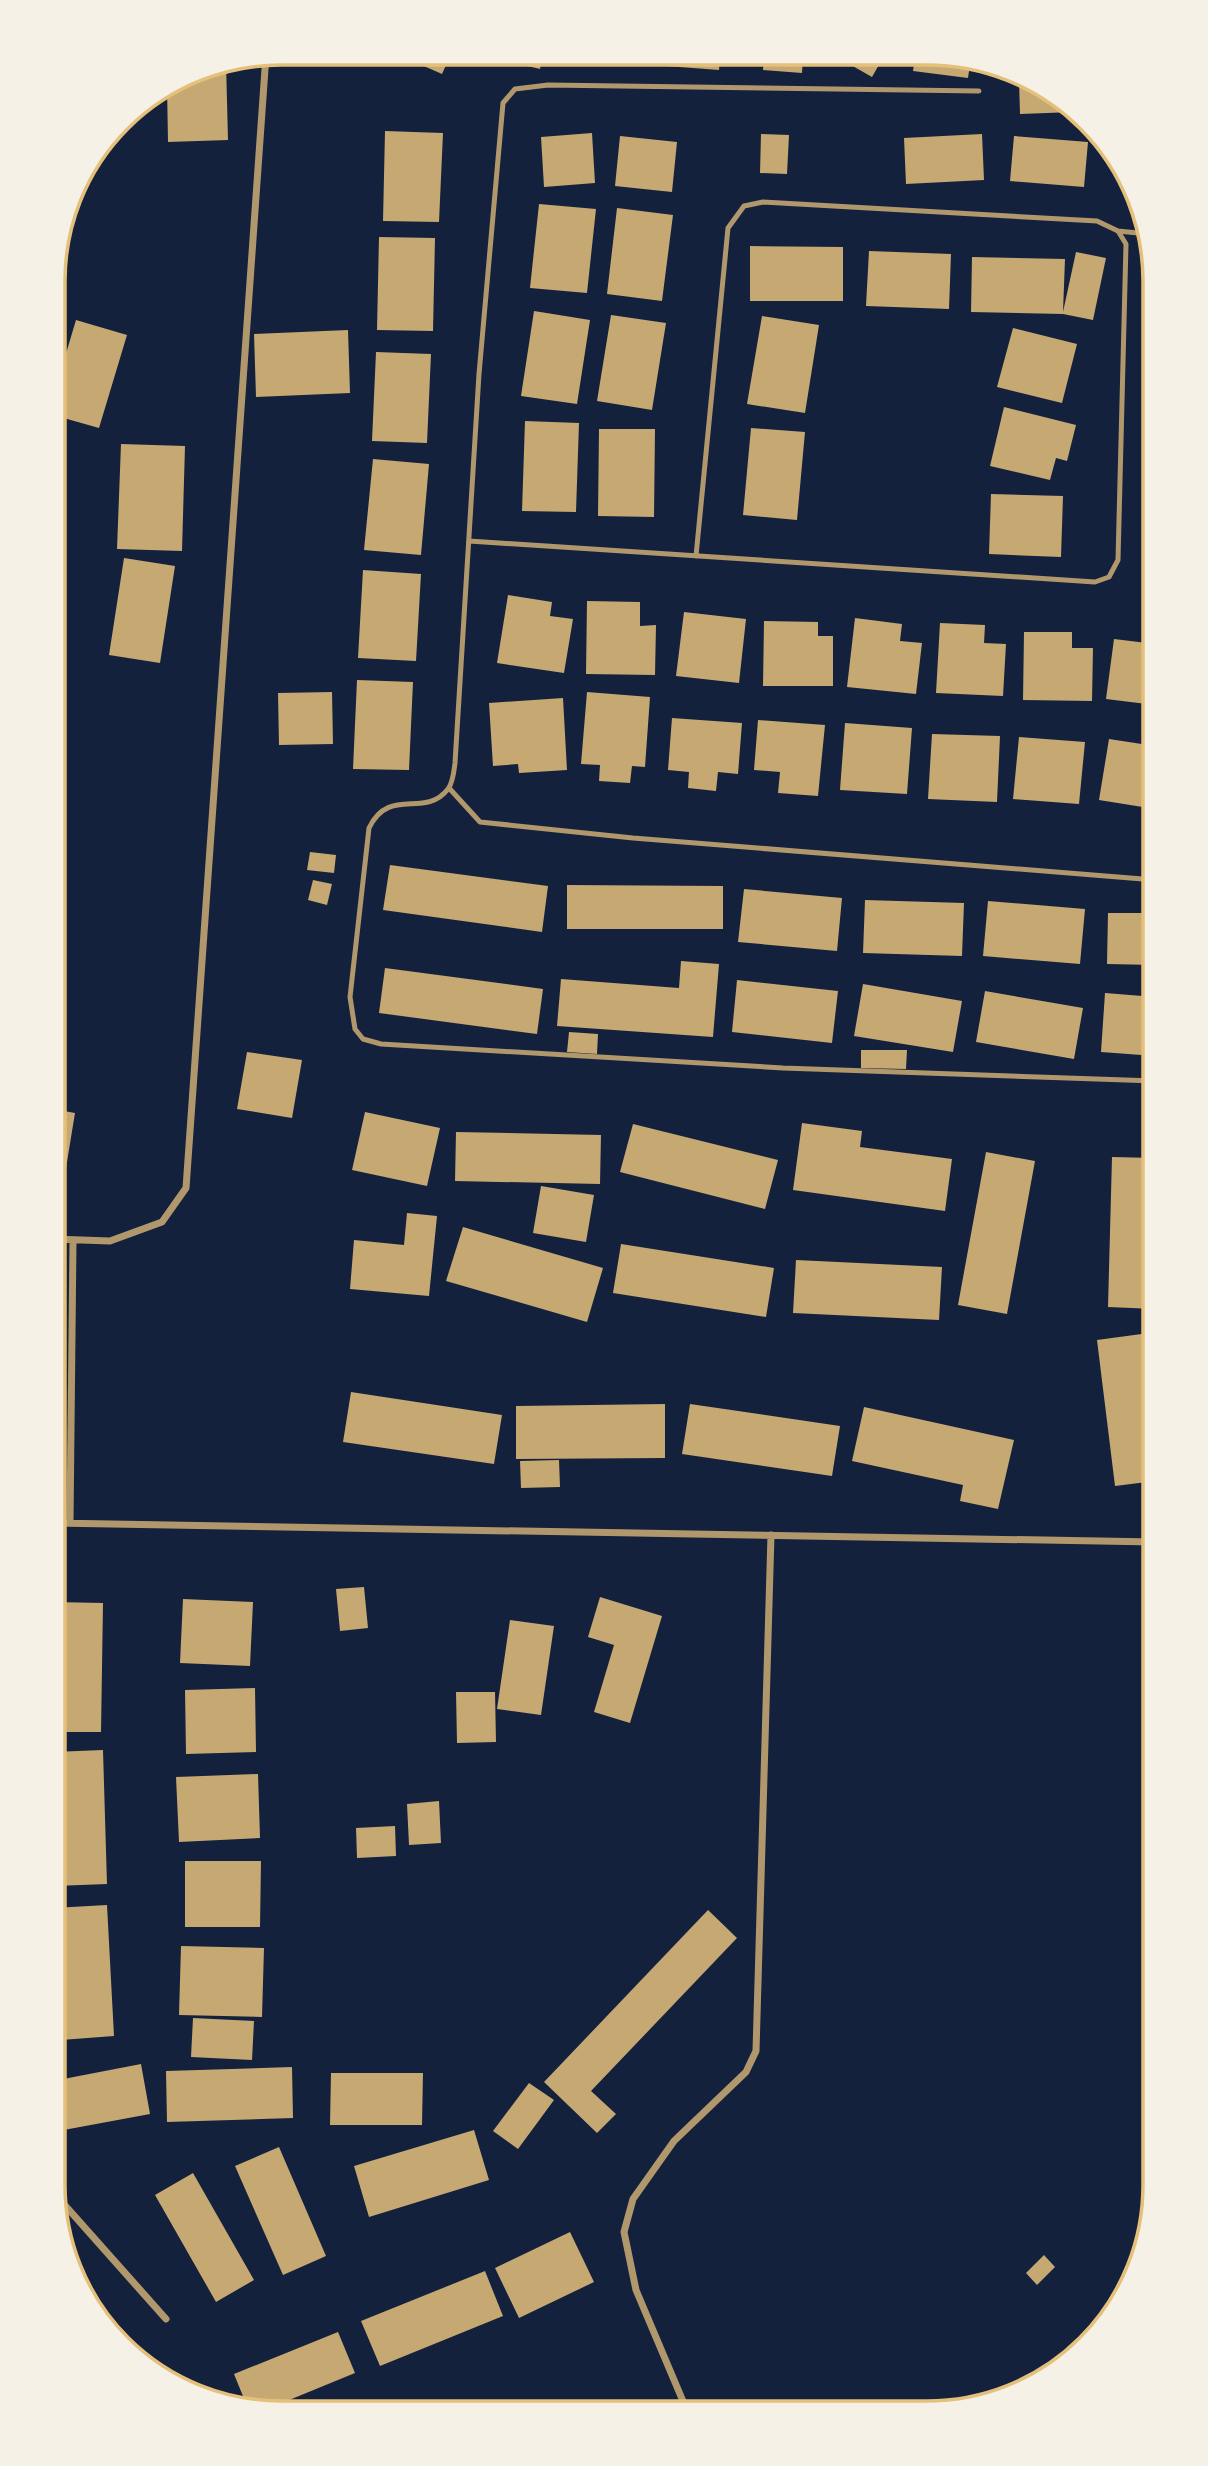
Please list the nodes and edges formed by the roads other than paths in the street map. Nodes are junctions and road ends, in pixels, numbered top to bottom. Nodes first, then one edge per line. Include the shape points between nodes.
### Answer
1 (264, 66) edge
2 (979, 91) dead end
3 (1118, 231) junction
4 (1137, 233) edge
5 (469, 541) junction
6 (696, 556) junction
7 (449, 788) junction
8 (1143, 879) edge
9 (1143, 1081) edge
10 (65, 1240) edge
11 (74, 1240) junction
12 (65, 1523) edge
13 (71, 1523) junction
14 (771, 1535) junction
15 (1143, 1542) edge
16 (66, 2206) edge
17 (166, 2319) dead end
18 (683, 2401) edge

1 - 11 street via 186,1188 162,1222 110,1241
2 - 5 lane via 548,85 514,89 503,103 500,124
3 - 4 lane
3 - 6 lane via 1097,221 763,202 744,206 728,228
3 - 6 lane via 1126,244 1118,559 1109,577 1095,583
5 - 6 lane
5 - 7 lane via 456,763
7 - 8 lane via 480,822 647,840
7 - 9 lane via 432,803 396,804 376,814 369,828 349,997 355,1029 363,1039 381,1044 783,1068
10 - 11 street
11 - 13 street
12 - 13 street
13 - 14 street
14 - 15 street
14 - 18 street via 756,2052 746,2072 674,2141 633,2199 624,2232 636,2290
16 - 17 street

